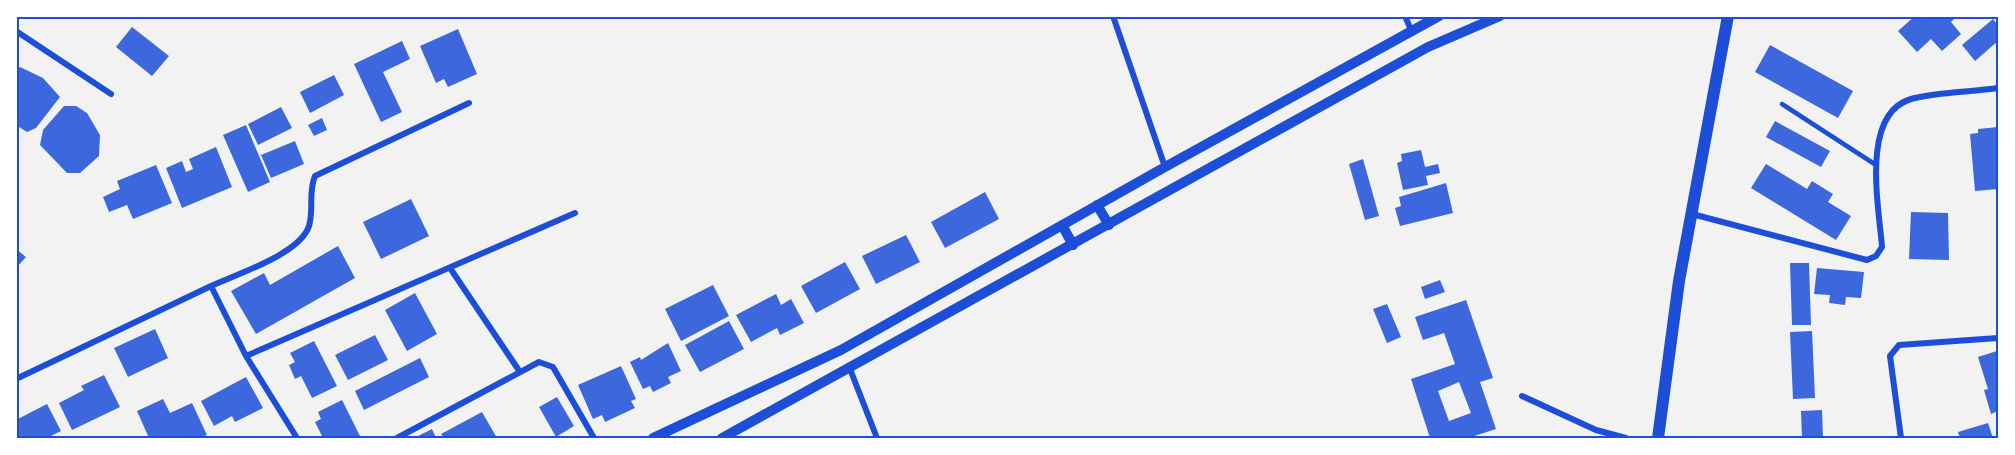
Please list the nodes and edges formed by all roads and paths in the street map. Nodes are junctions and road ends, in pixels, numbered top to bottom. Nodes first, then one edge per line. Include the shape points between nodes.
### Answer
1 (1113, 16) edge
2 (1405, 16) edge
3 (1439, 16) edge
4 (1500, 16) edge
5 (1726, 22) edge
6 (1411, 30) junction
7 (16, 31) edge
8 (1998, 88) edge
9 (111, 94) dead end
10 (469, 103) dead end
11 (1782, 104) dead end
12 (1876, 165) junction
13 (1165, 167) junction
14 (1097, 205) junction
15 (575, 213) dead end
16 (1692, 214) junction
17 (1062, 225) junction
18 (1109, 225) junction
19 (1073, 245) junction
20 (450, 268) junction
21 (211, 286) junction
22 (1998, 338) edge
23 (246, 356) junction
24 (850, 369) junction
25 (520, 372) junction
26 (16, 379) edge
27 (1522, 396) dead end
28 (297, 438) edge
29 (397, 438) edge
30 (594, 438) edge
31 (653, 438) edge
32 (722, 438) edge
33 (877, 438) edge
34 (1626, 438) edge
35 (1658, 438) edge
36 (1901, 438) edge

1 - 13 street
2 - 6 street
3 - 6 street
4 - 18 street via 1428,47
5 - 16 main road
6 - 13 street
7 - 9 street
8 - 12 street via 1910,99 1889,112 1879,136
10 - 21 street via 315,176 311,184 309,226 301,240
11 - 12 lane
12 - 16 street via 1882,247 1867,260
13 - 14 street
14 - 17 street
14 - 18 street
15 - 20 street
16 - 35 main road
17 - 19 street
17 - 31 street via 841,350
18 - 19 street
19 - 24 street
20 - 23 street
20 - 25 street
21 - 23 street
21 - 26 street
22 - 36 street via 1899,345 1893,350 1890,356
23 - 28 street
24 - 32 street
24 - 33 street
25 - 29 street
25 - 30 street via 539,362 553,368
27 - 34 street via 1596,430

